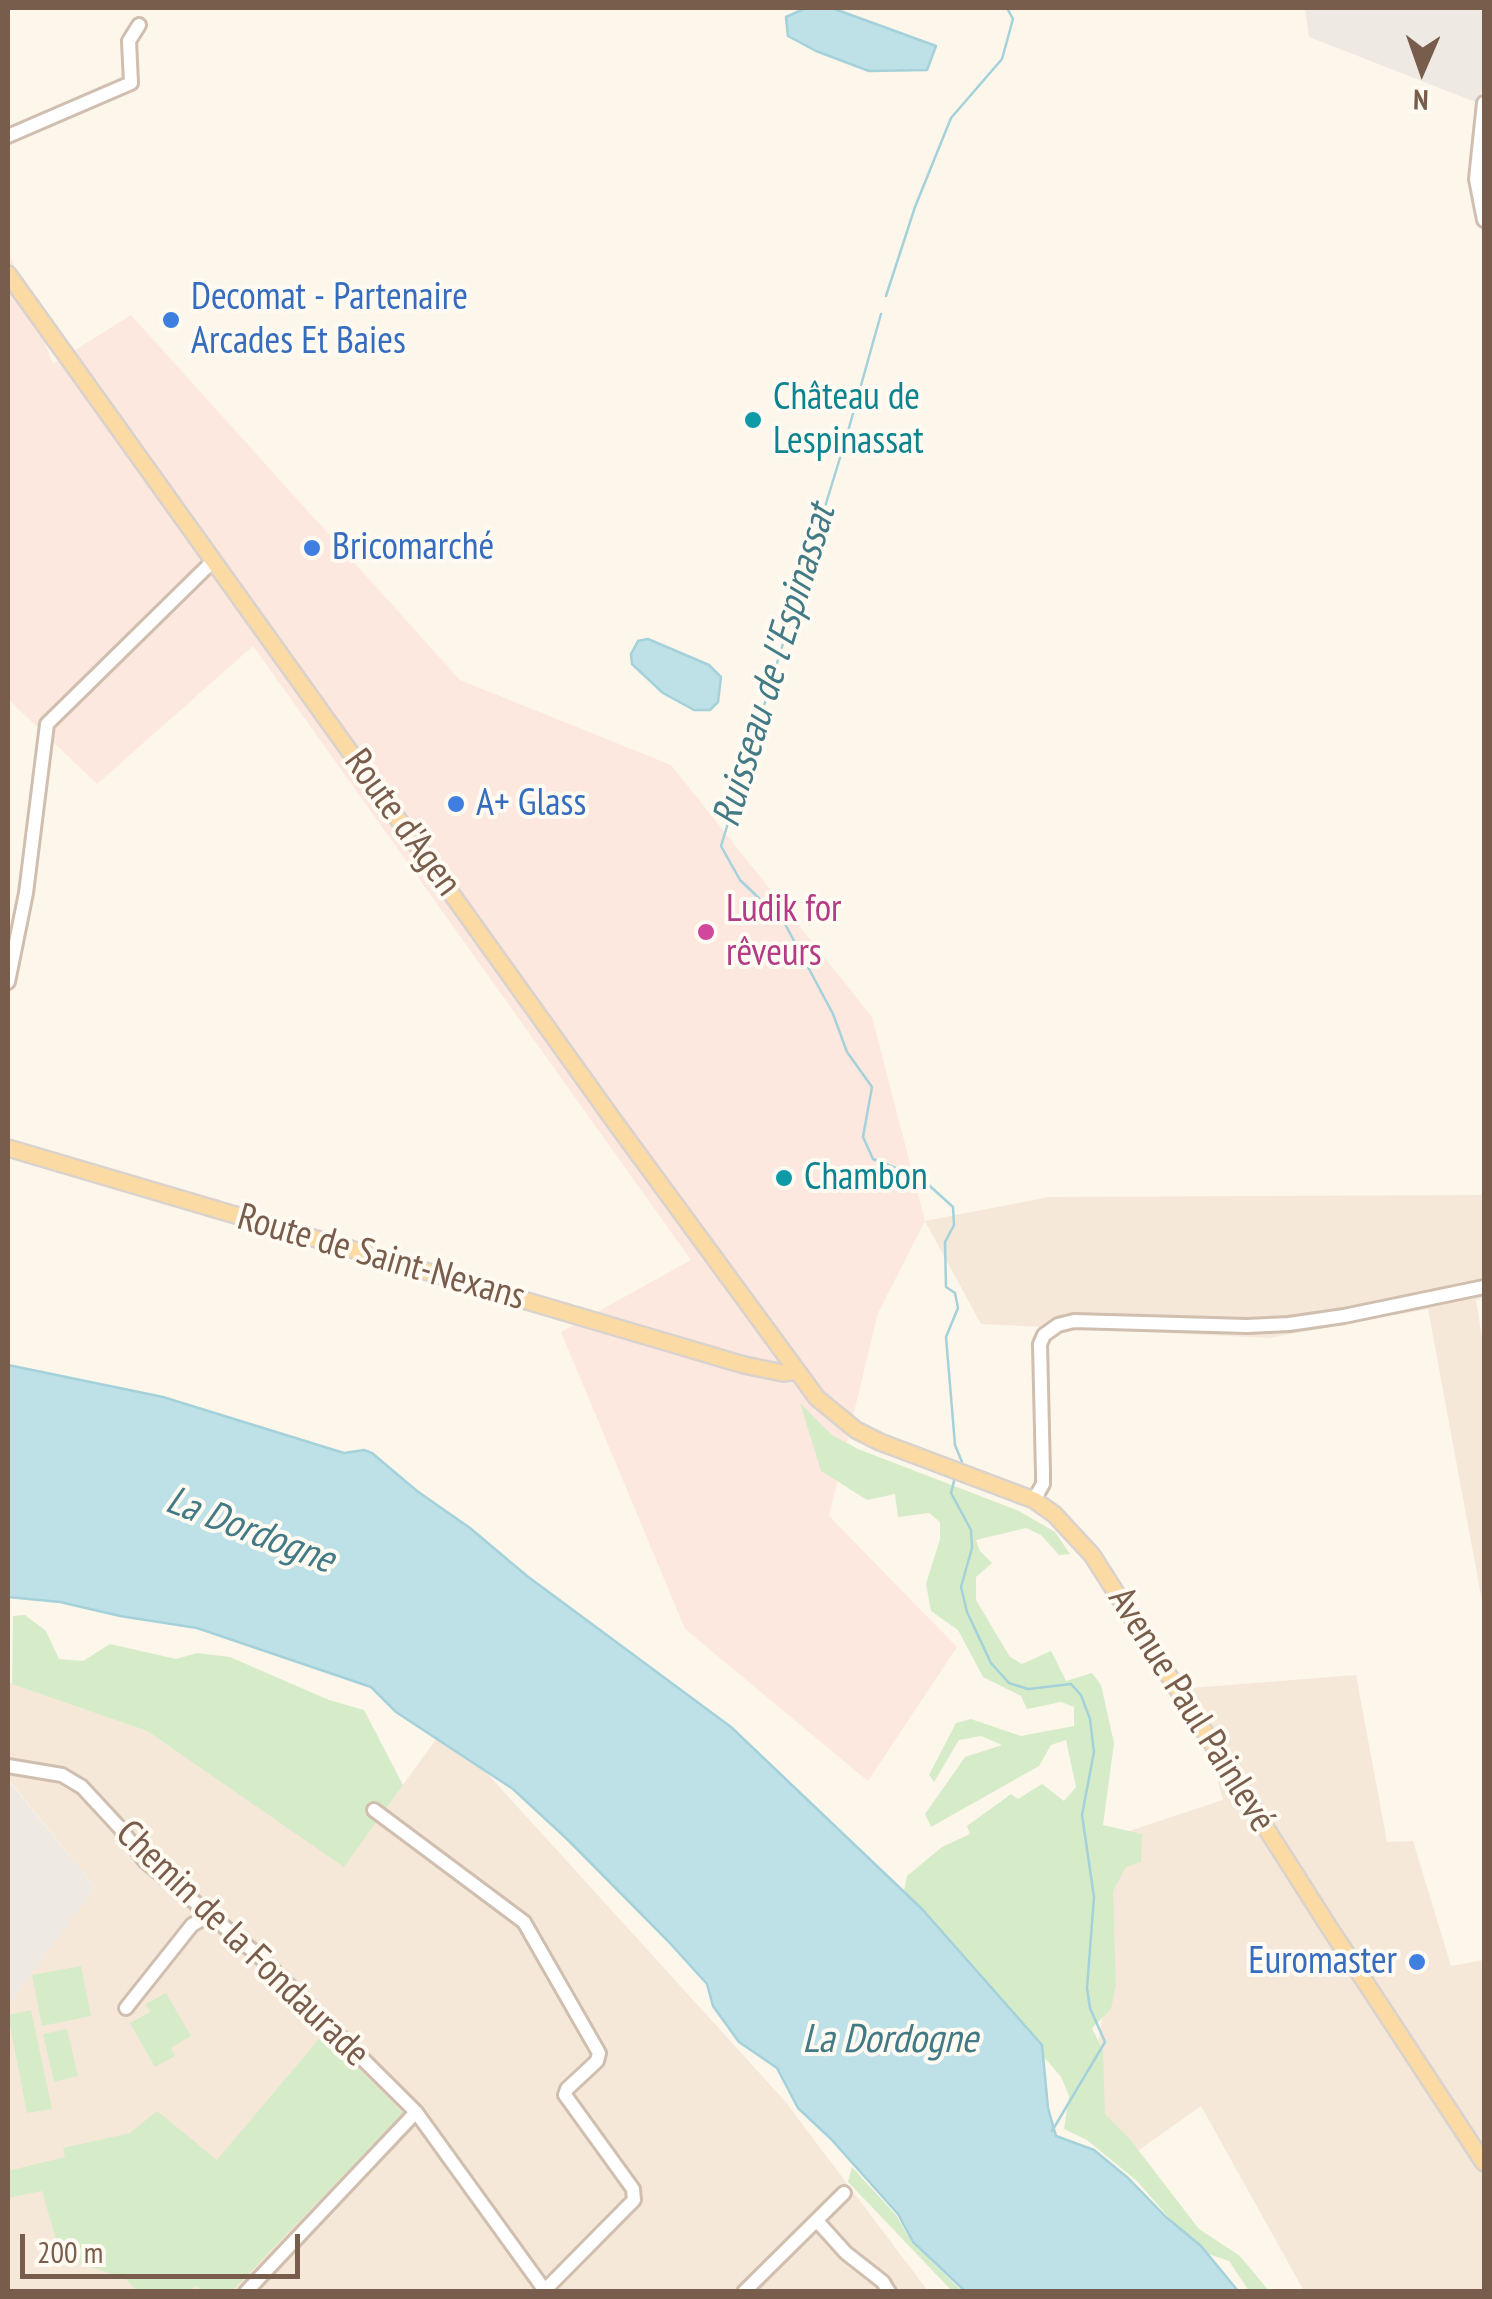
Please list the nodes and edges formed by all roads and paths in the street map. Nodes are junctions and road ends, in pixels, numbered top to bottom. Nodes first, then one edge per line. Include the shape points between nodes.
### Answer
1 (139, 25) dead end
2 (1484, 103) edge
3 (8, 136) edge
4 (1484, 220) edge
5 (8, 274) edge
6 (213, 561) junction
7 (8, 982) edge
8 (8, 1148) edge
9 (1484, 1286) edge
10 (771, 1336) junction
11 (760, 1366) junction
12 (793, 1368) junction
13 (1034, 1500) junction
14 (8, 1766) edge
15 (374, 1810) dead end
16 (204, 1918) junction
17 (126, 2008) dead end
18 (416, 2112) junction
19 (1484, 2163) edge
20 (844, 2193) dead end
21 (818, 2222) junction
22 (545, 2291) edge
23 (246, 2292) edge
24 (744, 2292) edge
25 (889, 2292) edge

1 - 3 street via 129,41 131,83
2 - 4 street via 1476,179
5 - 6 main road, Route d'Agen
6 - 7 street via 47,724 29,877
6 - 10 main road, Route d'Agen
8 - 11 main road, Route de Saint-Nexans
9 - 13 street via 1289,1324 1058,1325 1040,1344 1043,1473
10 - 11 main road via 772,1350
10 - 12 main road, Route d'Agen
11 - 12 main road, Route de Saint-Nexans
12 - 13 main road, Avenue Paul Painlevé via 856,1430
13 - 19 main road, Avenue Paul Painlevé via 1075,1535 1109,1580
14 - 16 street, Chemin de la Fondaurade via 62,1775 82,1787 146,1861 198,1904
15 - 22 street via 524,1922 599,2053 565,2095 634,2200
16 - 17 street
16 - 18 street, Chemin de la Fondaurade via 215,1919 259,1956
18 - 22 street, Chemin de la Fondaurade
18 - 23 street
20 - 21 street
21 - 24 street
21 - 25 street

